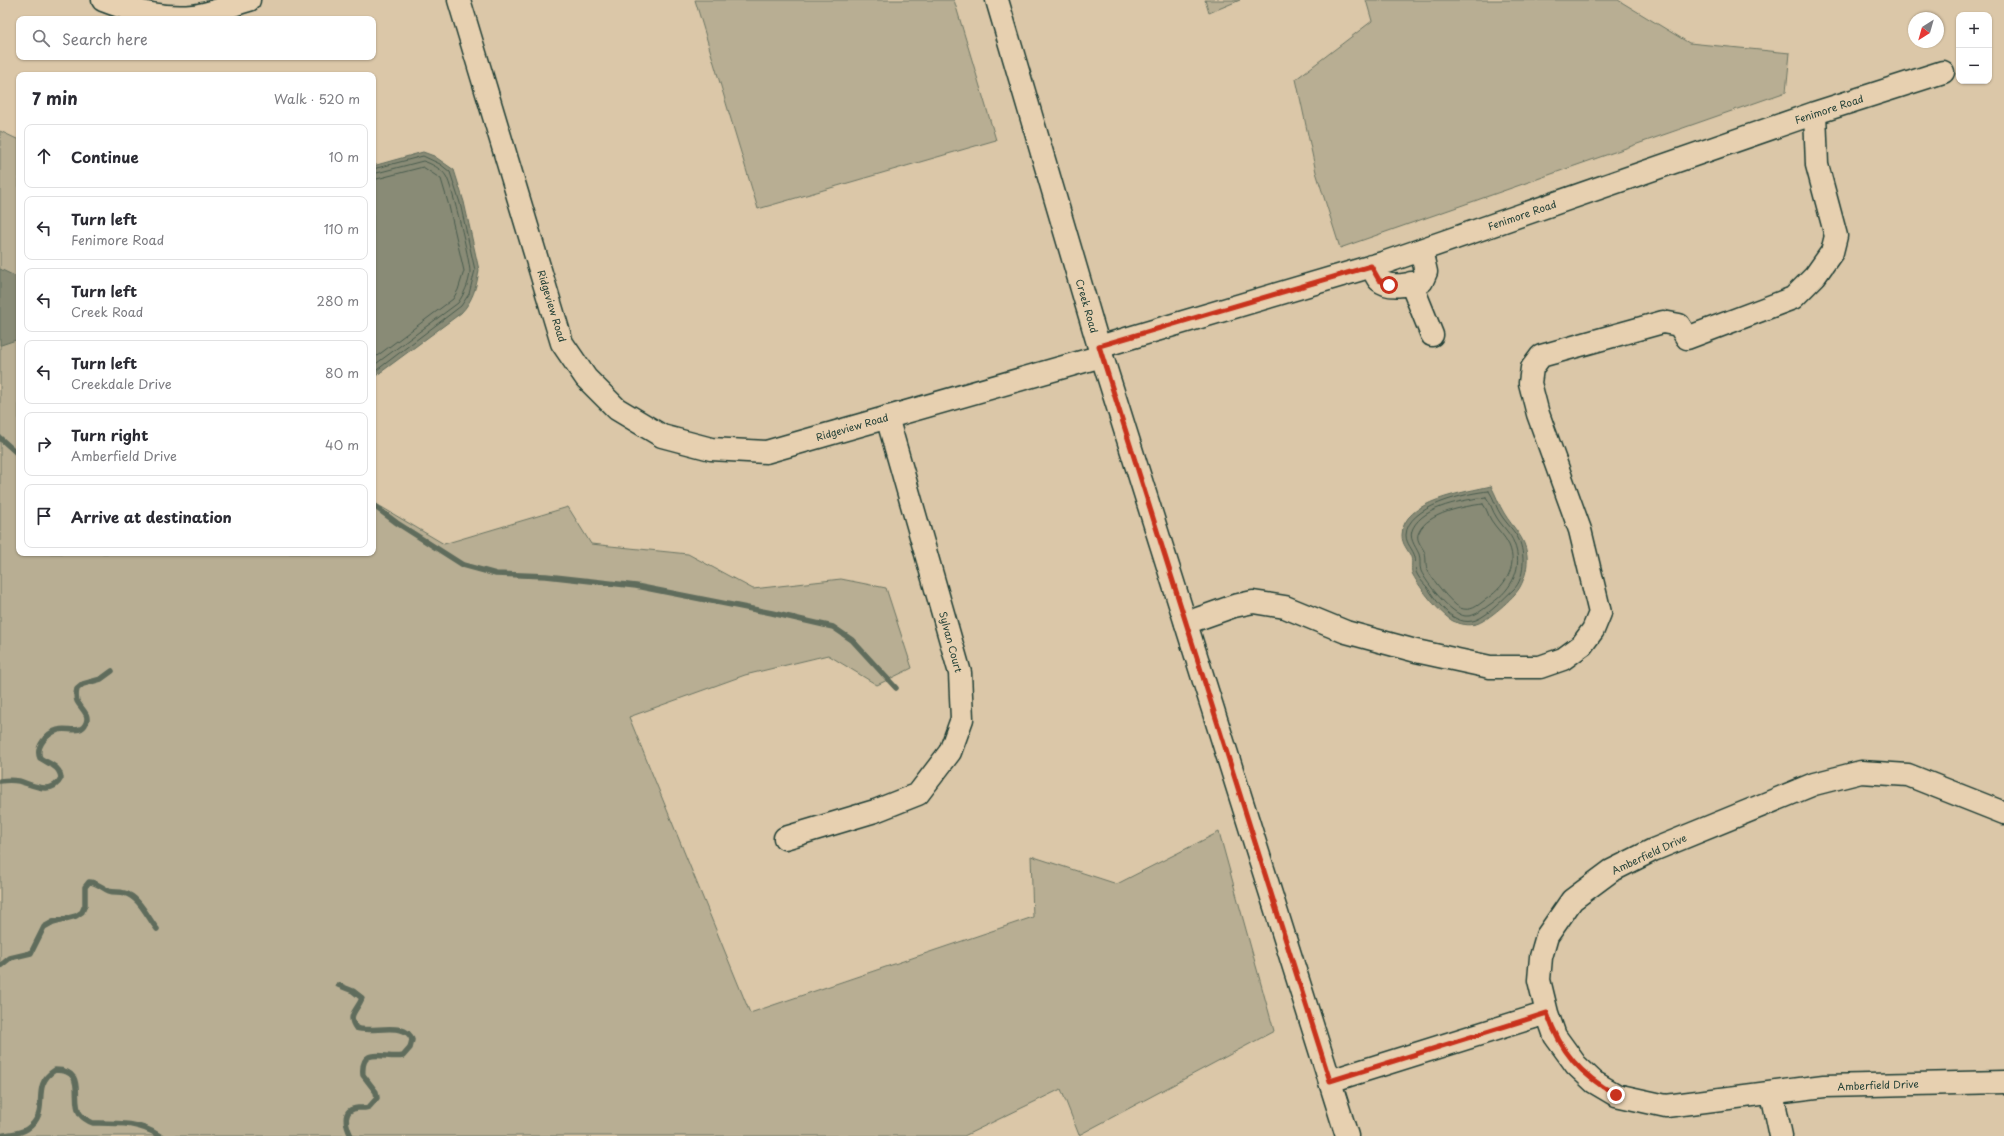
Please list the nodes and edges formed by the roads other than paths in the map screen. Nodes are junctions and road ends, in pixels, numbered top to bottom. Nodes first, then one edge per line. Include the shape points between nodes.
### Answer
1 (103, 0) edge
2 (249, 0) edge
3 (459, 0) edge
4 (997, 0) edge
5 (1942, 72) dead end
6 (1815, 113) junction
7 (1421, 250) junction
8 (1371, 266) junction
9 (1411, 284) junction
10 (1432, 334) dead end
11 (1100, 351) junction
12 (887, 417) junction
13 (1186, 623) junction
14 (2004, 813) edge
15 (785, 838) dead end
16 (1547, 1013) junction
17 (1330, 1081) junction
18 (2004, 1082) edge
19 (1772, 1093) junction
20 (1347, 1136) edge
21 (1781, 1136) edge

1 - 2 street via 130,11 193,16
3 - 12 street, Ridgeview Road via 562,343 586,378 617,409 662,436 711,448 766,452
4 - 11 street, Creek Road
5 - 6 street, Fenimore Road
6 - 7 street, Fenimore Road
6 - 13 street via 1817,165 1836,236 1832,252 1815,276 1792,298 1687,338 1679,325 1663,322 1541,356 1532,368 1530,383 1538,414 1580,530 1600,612 1593,630 1582,645 1563,658 1540,667 1490,666 1416,651 1346,632 1285,607 1253,602
7 - 8 street, Fenimore Road
7 - 9 street via 1426,272 1422,281
8 - 9 street via 1379,280 1389,285
8 - 11 street, Fenimore Road
9 - 10 street
11 - 12 street, Ridgeview Road
11 - 13 street, Creek Road
12 - 15 street, Sylvan Court via 960,672 962,719 950,752 918,794 875,811
13 - 17 street, Creek Road
14 - 16 street, Amberfield Drive via 1908,775 1861,772 1814,784 1653,850 1611,871 1572,900 1547,936 1540,957 1539,980
16 - 17 street
16 - 19 street, Amberfield Drive via 1555,1036 1576,1065 1594,1082 1616,1095 1666,1106
17 - 20 street, Creek Road
18 - 19 street, Amberfield Drive via 1824,1086
19 - 21 street

